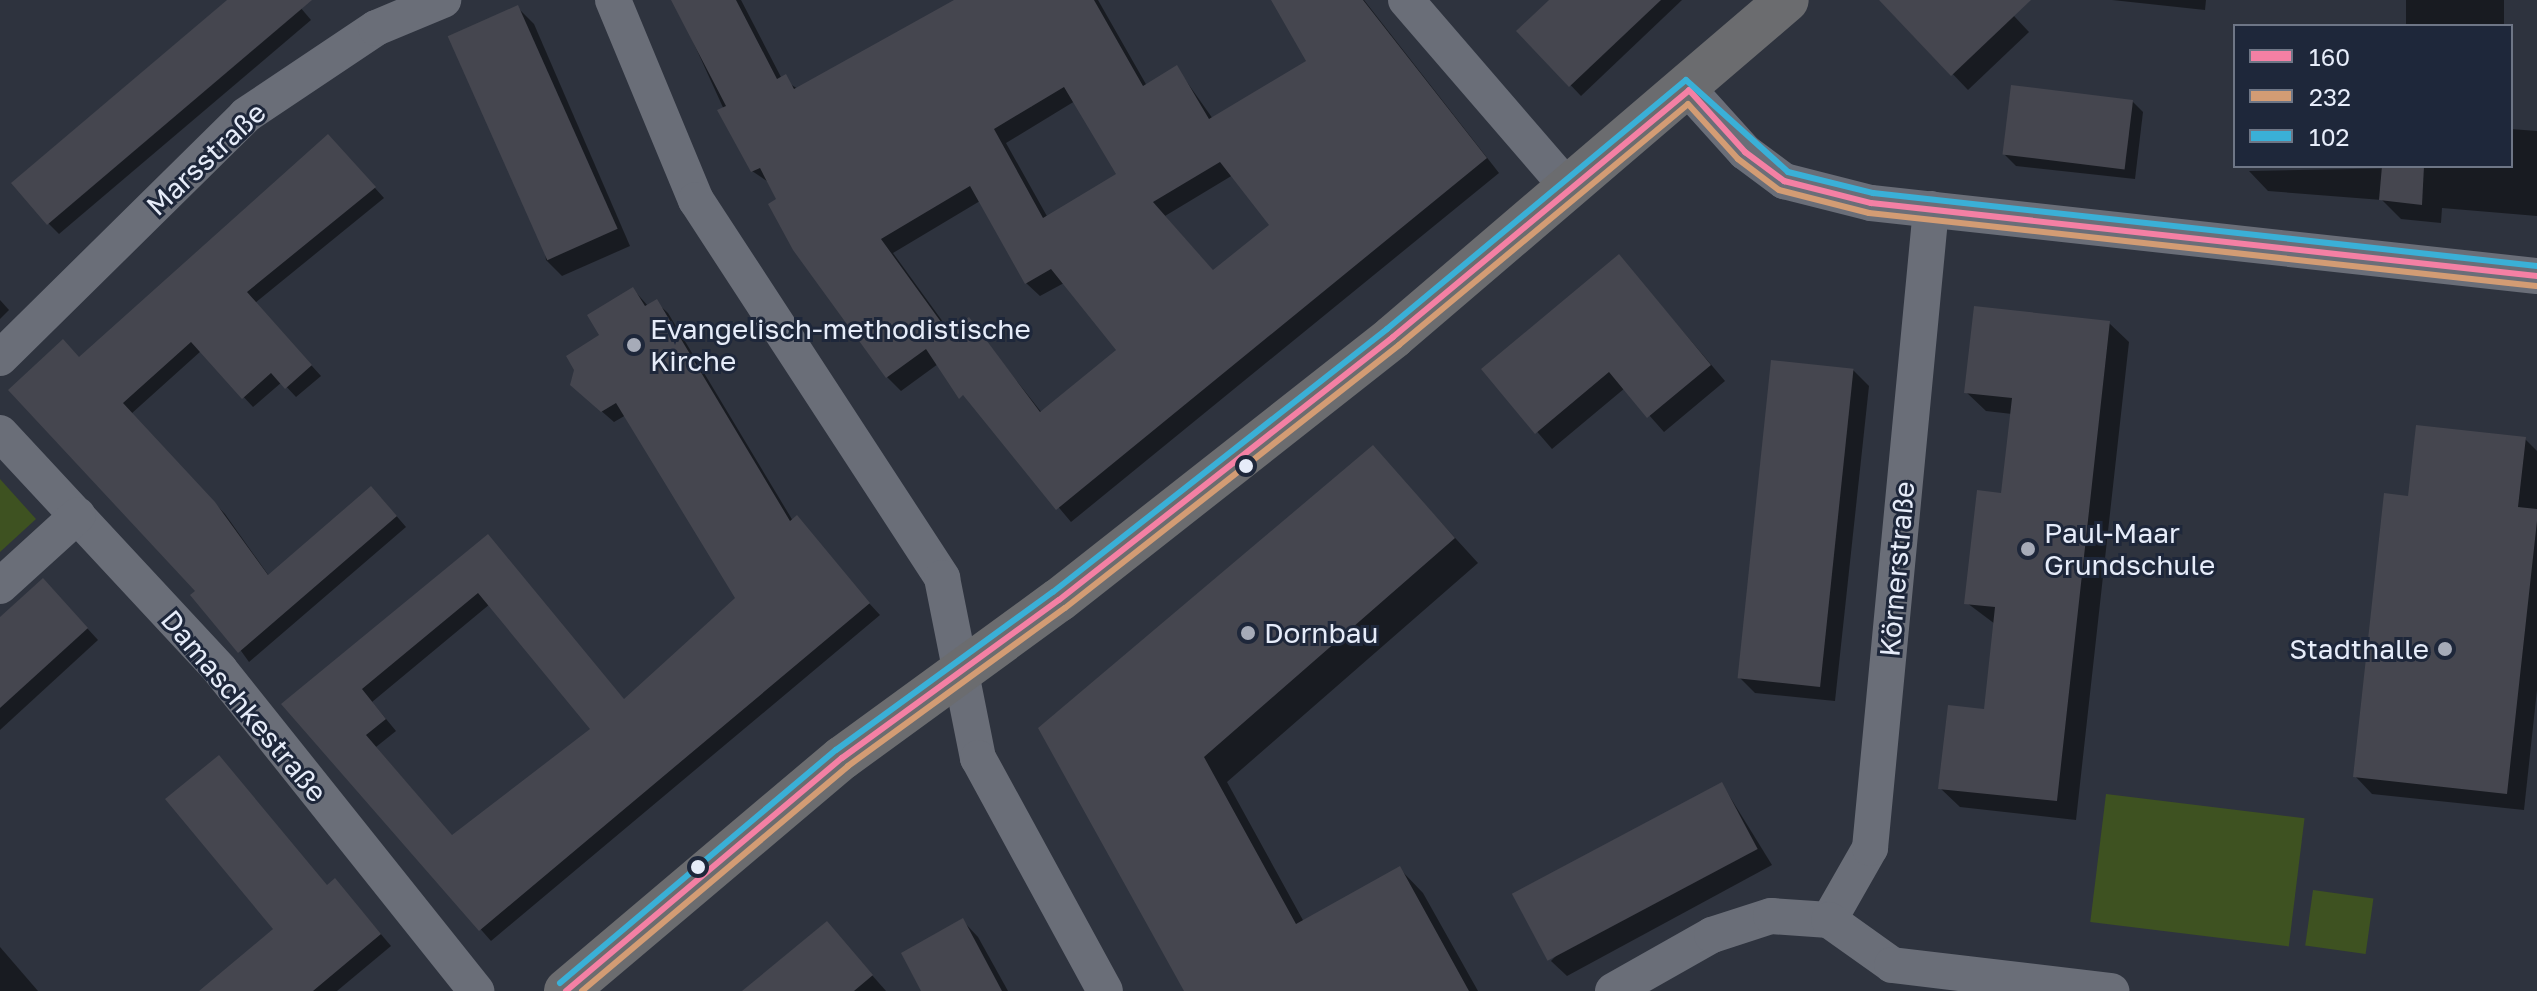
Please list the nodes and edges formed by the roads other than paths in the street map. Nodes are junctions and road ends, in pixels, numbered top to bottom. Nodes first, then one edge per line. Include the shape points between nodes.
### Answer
1 (443, 0) edge
2 (613, 0) edge
3 (1406, 0) edge
4 (1787, 0) edge
5 (1689, 90) junction
6 (1570, 190) junction
7 (1931, 209) junction
8 (2537, 276) edge
9 (0, 358) edge
10 (0, 433) edge
11 (78, 515) junction
12 (0, 586) edge
13 (959, 671) junction
14 (1829, 920) junction
15 (476, 991) edge
16 (566, 991) edge
17 (1105, 991) edge
18 (1613, 991) edge
19 (2111, 991) edge

1 - 9 street, Marsstraße via 376,28 246,115
2 - 13 street via 696,200 942,578
3 - 6 street
4 - 5 main road
5 - 6 main road
5 - 7 street via 1745,152 1784,181 1871,203
6 - 13 main road via 1071,591
7 - 8 street
7 - 14 street, Körnerstraße via 1870,848
10 - 11 street, Damaschkestraße
11 - 12 street
11 - 15 street, Damaschkestraße via 220,670
13 - 16 main road via 694,877
13 - 17 street via 978,758
14 - 18 street via 1771,916 1712,935
14 - 19 street via 1892,965

